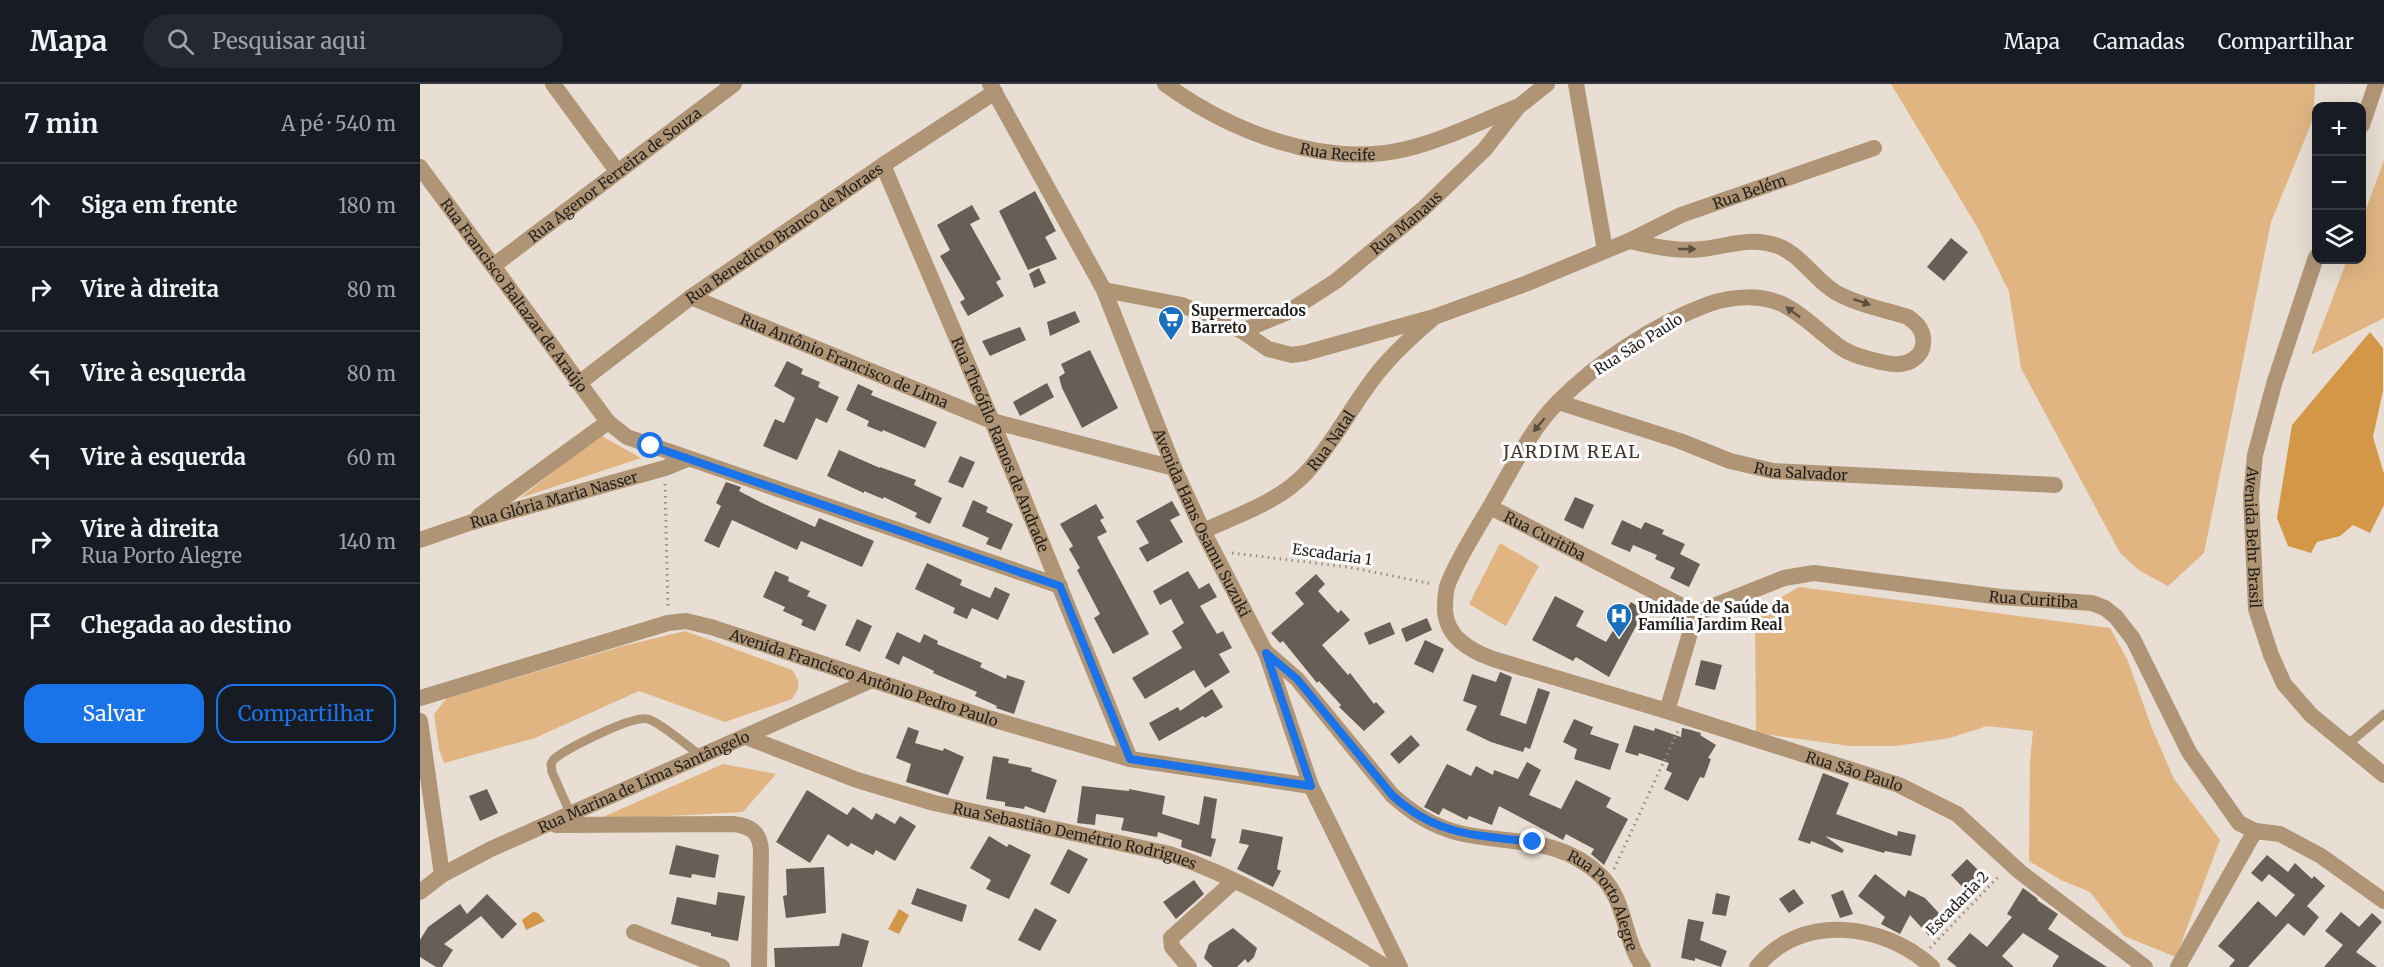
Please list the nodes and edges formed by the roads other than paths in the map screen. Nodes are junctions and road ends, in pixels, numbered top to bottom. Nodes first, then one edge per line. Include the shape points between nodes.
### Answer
1 (553, 84) edge
2 (734, 84) edge
3 (1165, 84) edge
4 (1547, 84) edge
5 (1576, 84) edge
6 (2376, 84) edge
7 (992, 88) edge
8 (1518, 107) junction
9 (2366, 111) edge
10 (1874, 148) dead end
11 (883, 165) junction
12 (420, 167) edge
13 (617, 171) junction
14 (1629, 241) junction
15 (1605, 250) junction
16 (2314, 264) edge
17 (493, 266) junction
18 (1104, 290) junction
19 (691, 297) junction
20 (1434, 317) junction
21 (1242, 331) junction
22 (579, 383) junction
23 (1558, 402) junction
24 (992, 421) junction
25 (608, 422) junction
26 (687, 459) junction
27 (1174, 468) junction
28 (2055, 485) dead end
29 (1490, 507) junction
30 (469, 523) junction
31 (1203, 531) junction
32 (420, 540) edge
33 (1060, 586) junction
34 (1696, 613) junction
35 (1266, 653) junction
36 (872, 680) junction
37 (420, 698) edge
38 (1667, 711) junction
39 (2384, 714) edge
40 (420, 721) edge
41 (746, 737) junction
42 (2347, 745) junction
43 (702, 757) junction
44 (1130, 759) junction
45 (2384, 775) edge
46 (1311, 786) junction
47 (570, 815) junction
48 (549, 825) junction
49 (2255, 831) junction
50 (442, 875) junction
51 (1234, 881) junction
52 (420, 892) edge
53 (2384, 901) edge
54 (634, 932) dead end
55 (1926, 963) edge
56 (1638, 964) edge
57 (2186, 964) edge
58 (722, 967) edge
59 (759, 967) edge
60 (1189, 967) edge
61 (1386, 967) edge
62 (1400, 967) edge
63 (1757, 967) edge
64 (2145, 967) edge

1 - 13 street
2 - 13 street, Rua Agenor Ferreira de Souza
3 - 8 street, Rua Recife via 1194,105 1258,135 1303,147 1368,154 1406,149
4 - 8 street, Rua Manaus
5 - 15 street
6 - 9 street
7 - 11 street, Rua Benedicto Branco de Moraes
7 - 18 street, Avenida Hans Osamu Suzuki
8 - 21 street, Rua Manaus via 1485,149 1423,209 1336,281 1288,312
10 - 14 street, Rua Belém via 1682,215
11 - 19 street, Rua Benedicto Branco de Moraes
11 - 24 street, Rua Theófilo Ramos de Andrade
12 - 17 street, Rua Francisco Baltazar de Araújo
13 - 17 street, Rua Agenor Ferreira de Souza
14 - 15 street
14 -> 23 street, Rua São Paulo via 1682,249 1758,241 1781,246 1836,293 1915,322 1924,341 1920,354 1902,364 1854,354 1785,305 1762,298 1730,297 1650,333 1591,372
15 - 20 street
16 - 42 street, Avenida Behr Brasil via 2255,455 2251,496 2256,609 2284,684 2311,715
17 - 22 street, Rua Francisco Baltazar de Araújo
18 - 21 street via 1182,305
18 - 27 street, Avenida Hans Osamu Suzuki
19 - 22 street, Rua Benedicto Branco de Moraes
19 - 24 street, Rua Antônio Francisco de Lima
20 - 21 street via 1292,354 1268,349
20 - 31 street, Rua Natal via 1374,377 1306,473 1290,488
22 - 25 street, Rua Francisco Baltazar de Araújo
23 - 28 street, Rua Salvador via 1773,471
23 -> 29 street, Rua São Paulo via 1533,432
24 - 27 street, Rua Antônio Francisco de Lima
24 - 33 street, Rua Theófilo Ramos de Andrade
25 - 26 street, Rua Francisco Baltazar de Araújo via 627,437
25 - 30 street
26 - 30 street, Rua Glória Maria Nasser
26 - 33 street, Rua Francisco Baltazar de Araújo
27 - 31 street, Avenida Hans Osamu Suzuki
29 - 34 street, Rua Curitiba
29 - 38 street, Rua São Paulo via 1446,587 1445,613 1451,631 1477,653
30 - 32 street, Rua Glória Maria Nasser
31 - 35 street, Avenida Hans Osamu Suzuki
33 - 44 street, Rua Theófilo Ramos de Andrade
34 - 38 street
34 - 49 street, Rua Curitiba via 1784,578 1814,573 2001,597 2092,603 2105,608 2133,639 2189,752 2239,823
35 - 46 street, Avenida Hans Osamu Suzuki
35 - 56 street, Rua Porto Alegre via 1297,679 1409,811 1460,833 1553,848 1589,868 1607,884 1622,909
36 - 37 street, Avenida Francisco Antônio Pedro Paulo via 686,621 668,623
36 - 41 street, Rua Marina de Lima Santângelo
36 - 44 street, Avenida Francisco Antônio Pedro Paulo
38 - 64 street, Rua São Paulo via 1899,785 1957,814 2011,864
39 - 42 lane
40 - 50 street
41 - 43 street, Rua Marina de Lima Santângelo
41 - 51 street, Rua Sebastião Demétrio Rodrigues via 868,784 934,803 1170,854
42 - 45 street, Avenida Behr Brasil
43 - 47 street, Rua Marina de Lima Santângelo
43 - 47 lane via 648,719 624,723 551,764
44 - 46 street, Avenida Francisco Antônio Pedro Paulo
46 - 62 street, Avenida Hans Osamu Suzuki
47 - 48 street, Rua Marina de Lima Santângelo
48 - 50 street, Rua Marina de Lima Santângelo
48 - 59 street via 733,824 754,830 761,839
49 - 53 street via 2280,834 2321,856
49 - 57 street
50 - 52 street, Rua Marina de Lima Santângelo
51 - 60 street via 1171,938 1172,948
51 - 61 street, Rua Sebastião Demétrio Rodrigues via 1302,914
54 - 58 street
55 - 63 street via 1885,938 1838,929 1814,931 1787,942

